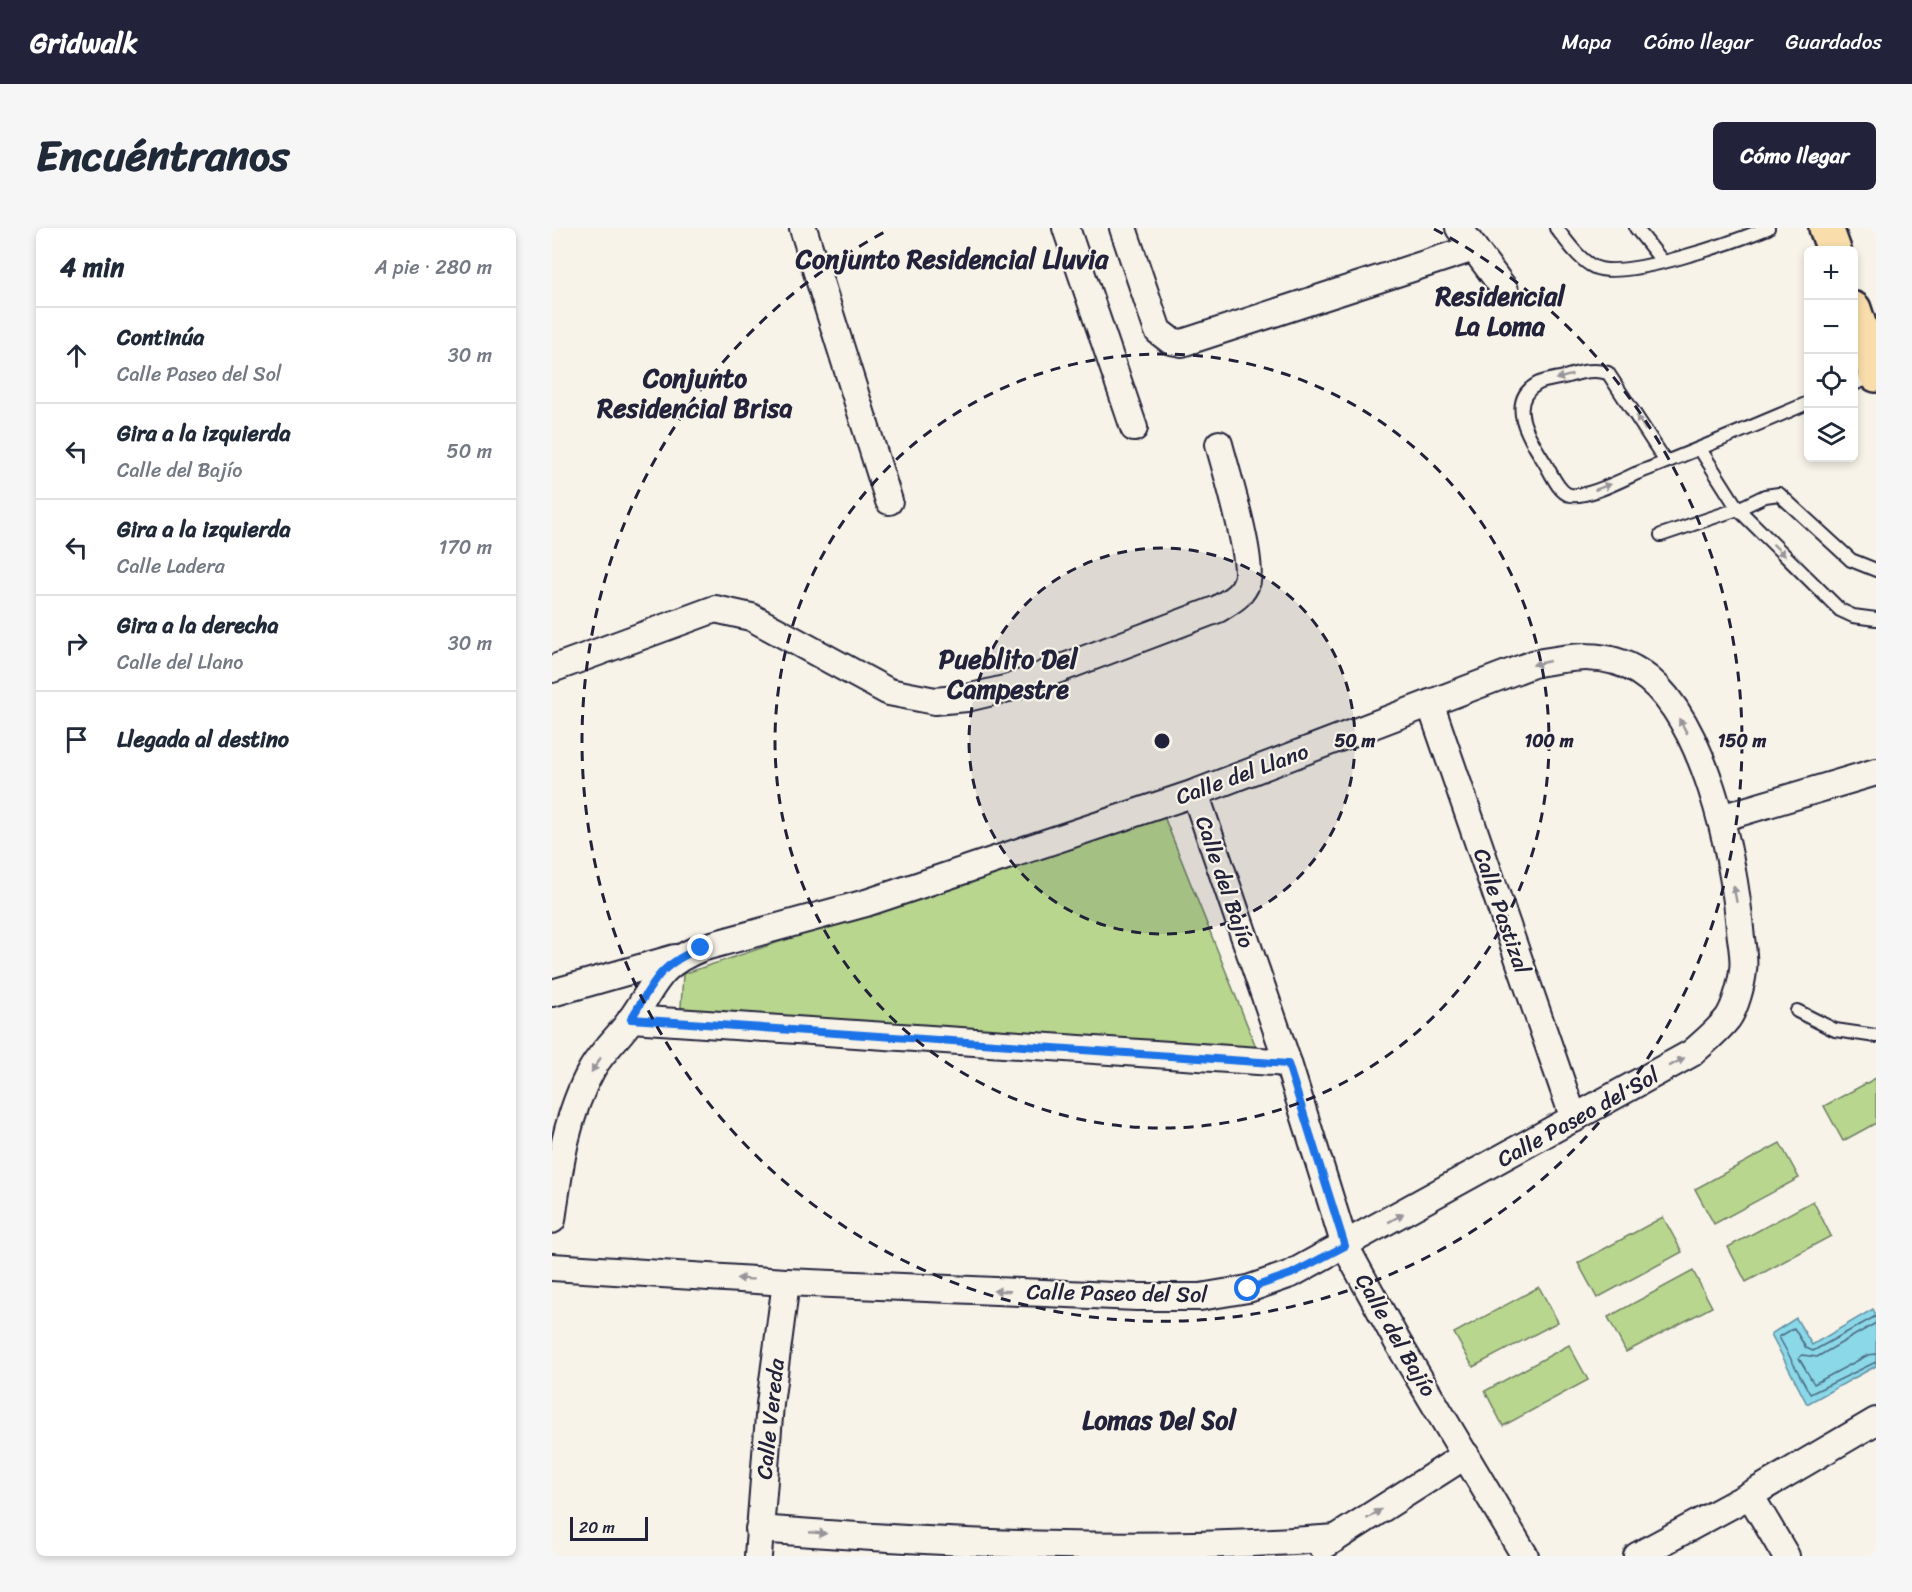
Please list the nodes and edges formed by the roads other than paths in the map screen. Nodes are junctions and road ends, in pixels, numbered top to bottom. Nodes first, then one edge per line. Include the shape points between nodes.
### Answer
1 (803, 228) edge
2 (1066, 228) edge
3 (1123, 228) edge
4 (1556, 228) edge
5 (1636, 228) edge
6 (1768, 228) edge
7 (1826, 228) edge
8 (1467, 238) edge
9 (1833, 246) edge
10 (1663, 262) junction
11 (1505, 290) dead end
12 (1858, 321) edge
13 (1876, 375) edge
14 (1858, 382) edge
15 (1804, 405) edge
16 (1134, 428) dead end
17 (1220, 444) dead end
18 (1701, 449) junction
19 (1666, 462) junction
20 (889, 501) dead end
21 (1738, 509) junction
22 (1661, 535) dead end
23 (1876, 570) edge
24 (1876, 619) edge
25 (552, 669) edge
26 (1431, 703) junction
27 (1876, 772) edge
28 (1195, 793) junction
29 (1721, 818) junction
30 (678, 957) junction
31 (552, 993) edge
32 (1797, 1011) dead end
33 (631, 1019) junction
34 (1876, 1036) edge
35 (1288, 1064) junction
36 (1574, 1119) junction
37 (552, 1220) edge
38 (1345, 1246) junction
39 (552, 1267) edge
40 (786, 1282) junction
41 (1876, 1421) edge
42 (1466, 1455) junction
43 (1750, 1495) junction
44 (759, 1528) junction
45 (1336, 1538) junction
46 (758, 1556) edge
47 (1306, 1556) edge
48 (1525, 1556) edge
49 (1637, 1556) edge
50 (1786, 1556) edge

1 - 20 street
2 - 16 street
3 - 8 street via 1158,330 1171,341 1182,343
4 - 10 lane via 1584,261 1596,268
5 - 10 lane
6 - 10 lane
7 - 9 main road
8 - 11 street
12 - 13 main road
13 - 14 lane
15 - 18 lane
17 - 25 street via 1245,550 1247,579 1240,595 1218,609 1009,688 967,698 935,700 890,692 751,617 715,609
18 - 19 lane
18 - 21 lane
19 -> 19 lane via 1608,373 1596,369 1537,384 1520,409 1528,435 1563,492 1571,495
21 - 22 lane
21 - 23 lane via 1779,494 1851,560
21 -> 24 lane via 1840,610
26 - 28 street, Calle del Llano
29 -> 26 street, Calle del Llano via 1704,762 1670,702 1640,672 1599,656 1572,656 1533,664
26 - 36 street, Calle Pastizal
27 - 29 street
28 - 30 street, Calle del Llano via 866,903
28 - 35 street, Calle del Bajío
36 -> 29 street, Calle Paseo del Sol via 1692,1053 1729,1017 1744,970 1738,910
30 - 31 street, Calle del Llano
30 - 33 street, Calle del Llano via 666,966
32 - 34 lane via 1835,1030
33 - 35 street
33 -> 37 street, Calle del Llano via 592,1069 576,1105 562,1153
35 - 38 street, Calle del Bajío
38 -> 36 street, Calle Paseo del Sol
38 -> 40 street, Calle Paseo del Sol via 1291,1274 1248,1289 1200,1297
38 - 42 street, Calle del Bajío
40 -> 39 street, Calle Paseo del Sol
40 - 44 street, Calle Vereda
41 - 43 street
45 -> 42 street
42 - 48 street, Calle del Bajío
43 - 49 street
43 - 50 street
44 -> 45 street via 916,1541 1132,1546
44 - 46 street, Calle Vereda
45 - 47 street

